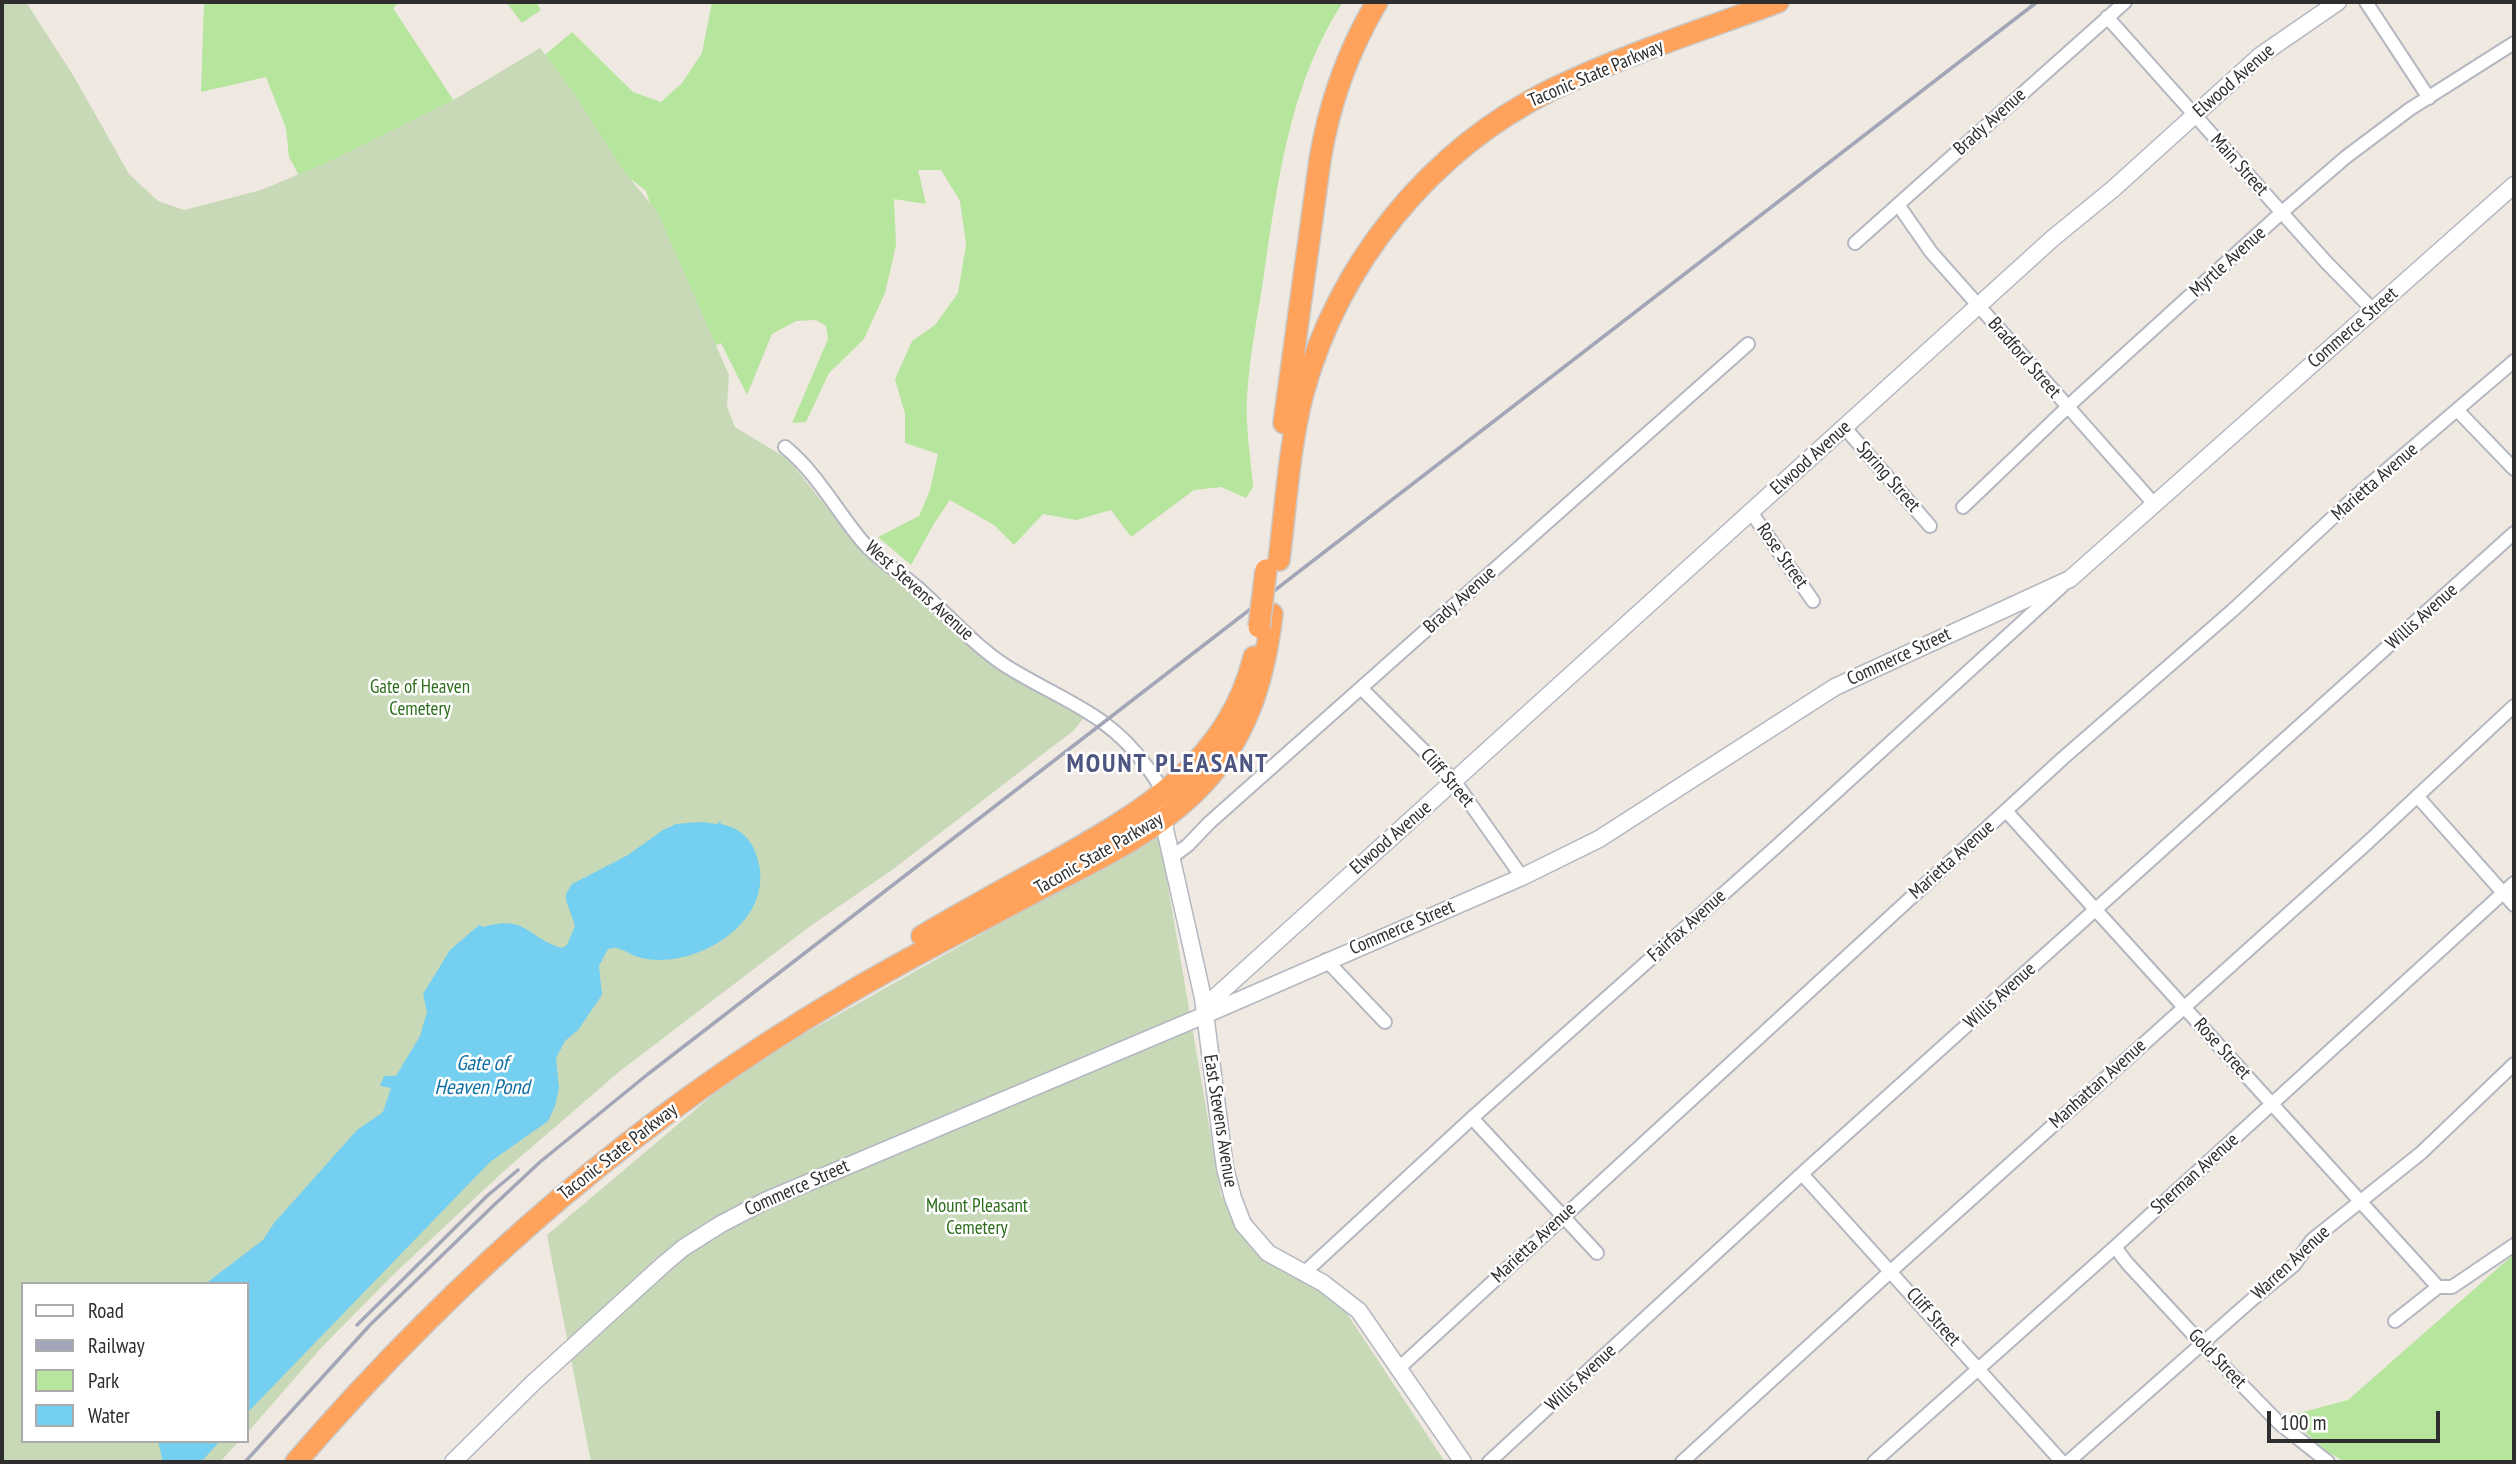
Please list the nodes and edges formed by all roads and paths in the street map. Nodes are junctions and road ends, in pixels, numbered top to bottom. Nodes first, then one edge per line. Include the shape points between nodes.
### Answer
1 (1377, 2) edge
2 (1778, 2) edge
3 (2125, 2) edge
4 (2339, 2) edge
5 (2366, 2) edge
6 (2107, 17) junction
7 (2514, 43) edge
8 (2429, 98) junction
9 (2194, 116) junction
10 (2514, 185) edge
11 (1899, 206) junction
12 (2281, 213) junction
13 (1855, 243) dead end
14 (1979, 307) junction
15 (2374, 310) junction
16 (1748, 344) dead end
17 (2514, 360) edge
18 (2068, 408) junction
19 (2458, 411) junction
20 (1845, 428) junction
21 (785, 447) dead end
22 (2514, 469) edge
23 (2155, 505) junction
24 (1963, 507) dead end
25 (1752, 512) junction
26 (1930, 526) dead end
27 (2514, 533) edge
28 (1273, 565) junction
29 (2070, 579) junction
30 (1813, 601) dead end
31 (1266, 621) junction
32 (1361, 688) junction
33 (2514, 706) edge
34 (1455, 782) junction
35 (1163, 794) junction
36 (2417, 796) junction
37 (2006, 811) junction
38 (1164, 817) junction
39 (1172, 858) junction
40 (1522, 877) junction
41 (2514, 883) edge
42 (2504, 893) junction
43 (2514, 905) edge
44 (2096, 911) junction
45 (1295, 927) joint
46 (1326, 960) junction
47 (2184, 1007) junction
48 (1205, 1015) junction
49 (1385, 1022) dead end
50 (2514, 1064) edge
51 (2272, 1105) junction
52 (1472, 1118) junction
53 (1802, 1174) junction
54 (2361, 1201) junction
55 (1563, 1216) junction
56 (2514, 1245) edge
57 (2115, 1247) junction
58 (1597, 1253) dead end
59 (1891, 1271) junction
60 (1304, 1273) junction
61 (2438, 1287) junction
62 (2395, 1321) dead end
63 (2202, 1344) junction
64 (1398, 1369) junction
65 (1979, 1369) junction
66 (280, 1462) edge
67 (296, 1462) edge
68 (453, 1462) edge
69 (1463, 1462) edge
70 (1489, 1462) edge
71 (1682, 1462) edge
72 (1874, 1462) edge
73 (2062, 1462) edge
74 (2068, 1462) edge
75 (2328, 1462) edge

1 - 28 highway, Taconic State Parkway via 1340,80 1323,140 1279,453
2 - 28 highway, Taconic State Parkway via 1549,91 1467,144 1410,197 1349,281 1315,357 1294,438
3 - 6 street, Brady Avenue
4 - 9 street, Elwood Avenue via 2261,55
5 - 8 street
6 - 9 street, Main Street
6 - 11 street, Brady Avenue
7 - 8 street, Myrtle Avenue
8 - 12 street, Myrtle Avenue via 2346,157
9 - 12 street, Main Street
9 - 14 street, Elwood Avenue
10 - 15 street, Commerce Street
11 - 13 street, Brady Avenue
11 - 14 street, Bradford Street
12 - 15 street, Main Street
12 - 18 street, Myrtle Avenue
14 - 18 street, Bradford Street
14 - 20 street, Elwood Avenue
15 - 23 street, Commerce Street
16 - 32 street, Brady Avenue
17 - 19 street, Marietta Avenue
18 - 23 street, Bradford Street
18 - 24 street, Myrtle Avenue
19 - 22 street
19 - 37 street, Marietta Avenue via 2356,496
20 - 25 street, Elwood Avenue
20 - 26 street, Spring Street
21 - 35 street, West Stevens Avenue via 881,560 1000,661 1079,706 1125,739
23 - 29 street, Commerce Street
25 - 30 street, Rose Street
25 - 34 street, Elwood Avenue
27 - 44 street, Willis Avenue
28 - 31 highway, Taconic State Parkway, bridge
29 - 40 street, Commerce Street via 1835,687 1599,839
29 - 52 street, Fairfax Avenue
31 - 35 highway, Taconic State Parkway via 1229,718 1199,760
31 - 38 highway, Taconic State Parkway via 1262,679 1237,737 1214,772
32 - 34 street, Cliff Street
32 - 39 street, Brady Avenue
33 - 36 street, Manhattan Avenue
34 - 40 street, Cliff Street
34 - 45 street, Elwood Avenue
35 - 38 street, East Stevens Avenue
35 - 66 highway, Taconic State Parkway via 1109,830 800,1007 628,1126 469,1264
36 - 42 street
36 - 47 street, Manhattan Avenue
37 - 44 street, Rose Street
37 - 55 street, Marietta Avenue
38 - 39 street, East Stevens Avenue
38 - 67 highway, Taconic State Parkway via 1107,854 839,998 664,1115 505,1247
39 - 48 street, East Stevens Avenue
40 - 46 street, Commerce Street
41 - 42 street, Sherman Avenue
42 - 43 street
42 - 51 street, Sherman Avenue
44 - 47 street, Rose Street
44 - 53 street, Willis Avenue
45 - 48 street, Commerce Street via 1212,1000
46 - 48 street, Commerce Street
46 - 49 street
47 - 51 street, Rose Street
47 - 59 street, Manhattan Avenue
48 - 60 street, East Stevens Avenue via 1233,1198 1243,1224 1269,1253
48 - 68 street, Commerce Street via 804,1184 721,1224 664,1264
50 - 54 street, Warren Avenue via 2421,1153
51 - 54 street, Rose Street
51 - 57 street, Sherman Avenue
52 - 55 street
52 - 60 street, Fairfax Avenue
53 - 59 street, Cliff Street
53 - 70 street, Willis Avenue
54 - 61 street, Rose Street
54 - 63 street, Warren Avenue via 2312,1240 2294,1265
55 - 58 street
55 - 64 street, Marietta Avenue
56 - 61 street via 2452,1287
57 - 63 street, Gold Street
57 - 65 street, Sherman Avenue
59 - 65 street, Cliff Street
59 - 71 street, Manhattan Avenue
60 - 64 street, East Stevens Avenue via 1359,1311
61 - 62 street
63 - 74 street, Warren Avenue
63 - 75 street, Gold Street via 2280,1424
64 - 69 street, East Stevens Avenue
65 - 72 street, Sherman Avenue
65 - 73 street, Cliff Street

